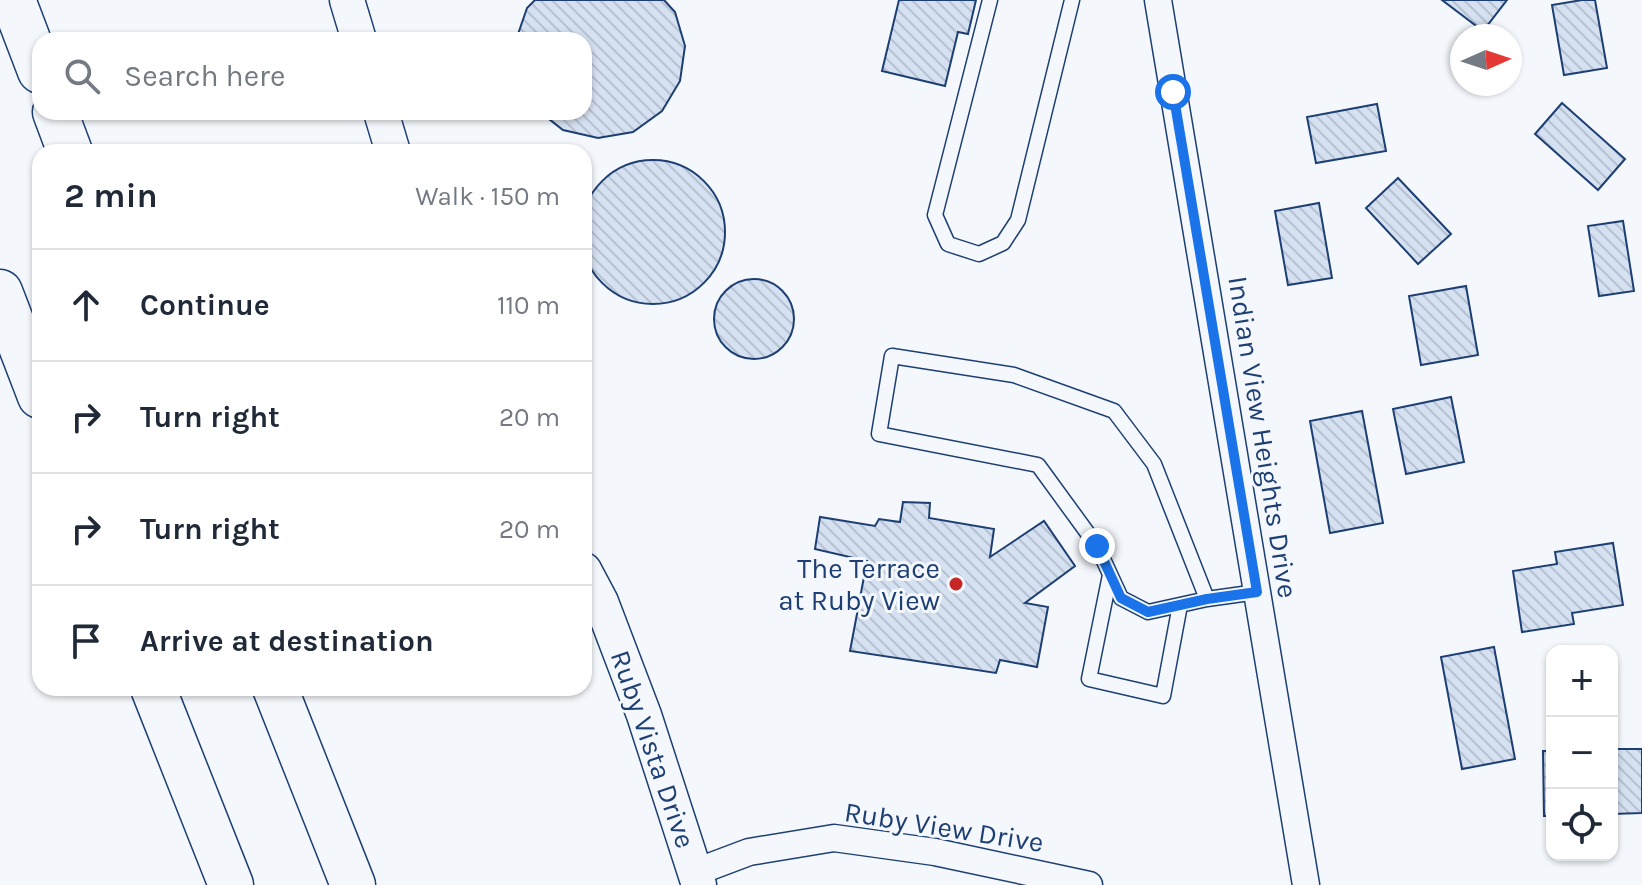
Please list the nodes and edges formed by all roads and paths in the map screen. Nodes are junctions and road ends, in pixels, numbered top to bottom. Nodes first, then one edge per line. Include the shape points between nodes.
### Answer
1 (13, 0) edge
2 (347, 0) edge
3 (990, 0) edge
4 (1072, 0) edge
5 (1158, 0) edge
6 (357, 32) edge
7 (32, 50) edge
8 (58, 120) edge
9 (383, 120) edge
10 (67, 144) edge
11 (391, 144) edge
12 (0, 292) edge
13 (32, 375) edge
14 (1110, 575) junction
15 (592, 585) edge
16 (1257, 592) junction
17 (1207, 599) junction
18 (1180, 605) junction
19 (156, 696) edge
20 (278, 696) edge
21 (697, 878) edge
22 (231, 885) edge
23 (353, 885) edge
24 (1089, 885) edge
25 (1306, 885) edge

1 - 7 highway
2 - 6 street
3 - 4 lane via 935,215 948,244 979,254 1003,243 1018,220
5 - 16 street, Indian View Heights Drive
8 - 10 highway
9 - 11 street
12 - 13 highway
14 - 17 lane via 1097,546 1038,465 879,434 892,356 1014,375 1114,411 1154,464
14 - 18 lane via 1121,598 1148,612
14 - 18 lane via 1089,679 1163,696
15 - 21 street, Ruby Vista Drive via 639,701
16 - 17 lane
16 - 25 street, Indian View Heights Drive
17 - 18 lane
19 - 22 highway
20 - 23 highway
21 - 24 street, Ruby View Drive via 749,852 834,838 935,852

